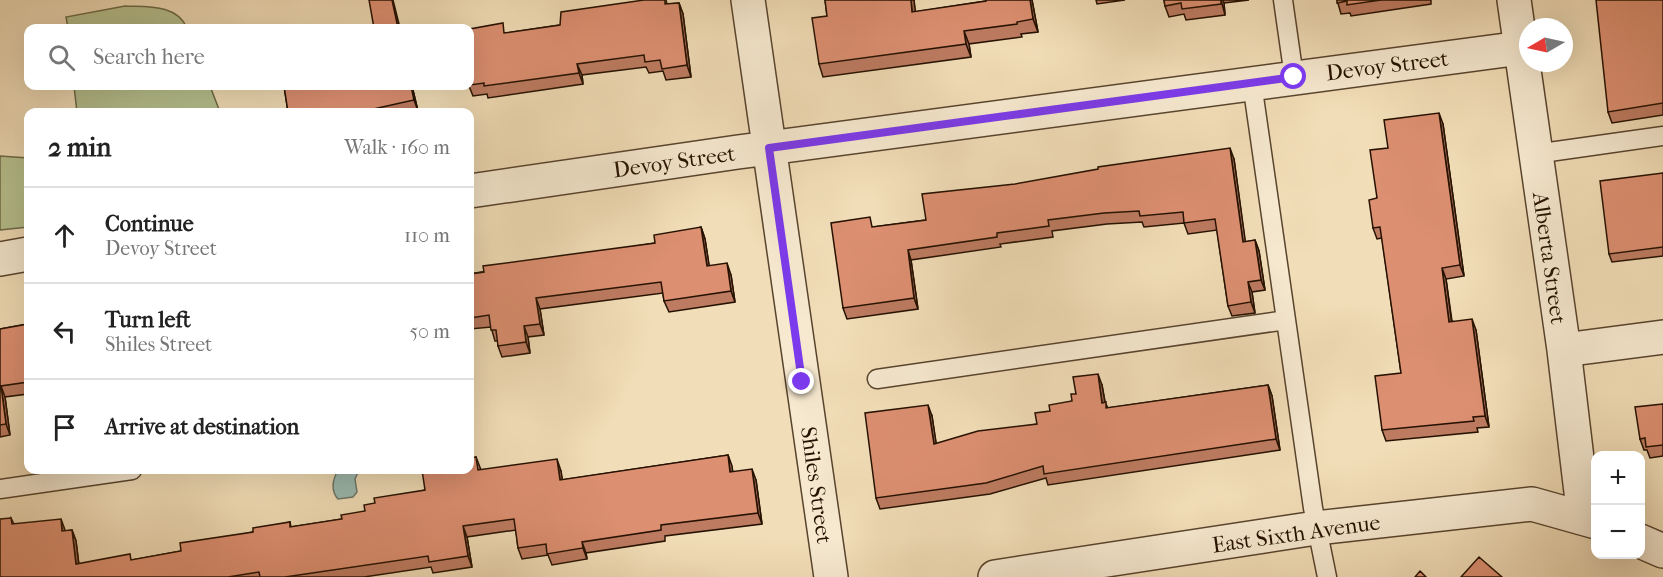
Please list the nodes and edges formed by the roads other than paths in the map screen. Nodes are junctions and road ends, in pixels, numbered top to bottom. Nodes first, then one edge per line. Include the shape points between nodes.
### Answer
1 (748, 0) edge
2 (1283, 0) edge
3 (1514, 0) edge
4 (1519, 34) edge
5 (1519, 48) edge
6 (1524, 72) edge
7 (1294, 77) junction
8 (1252, 83) junction
9 (1663, 136) edge
10 (769, 148) junction
11 (1535, 154) junction
12 (474, 190) edge
13 (24, 255) edge
14 (0, 259) edge
15 (1286, 320) junction
16 (1663, 337) edge
17 (1564, 350) junction
18 (877, 379) dead end
19 (104, 474) edge
20 (0, 489) edge
21 (1590, 520) edge
22 (1316, 528) junction
23 (1645, 544) edge
24 (1663, 551) edge
25 (1044, 574) edge
26 (831, 577) edge
27 (996, 577) edge
28 (1327, 577) edge

1 - 10 street, Shiles Street
2 - 7 lane
3 - 4 street, Alberta Street
5 - 7 street, Devoy Street
6 - 11 street, Alberta Street
7 - 8 street, Devoy Street
8 - 10 street, Devoy Street
8 - 15 lane
9 - 11 lane
10 - 12 street, Devoy Street
10 - 26 street, Shiles Street
11 - 17 street, Alberta Street
13 - 14 street
15 - 18 lane
15 - 22 lane
16 - 17 street
17 - 21 street, Alberta Street
19 - 20 lane
21 - 22 street, East Sixth Avenue via 1532,504
22 - 25 street, East Sixth Avenue
22 - 28 lane
23 - 24 street
25 - 27 street, East Sixth Avenue

